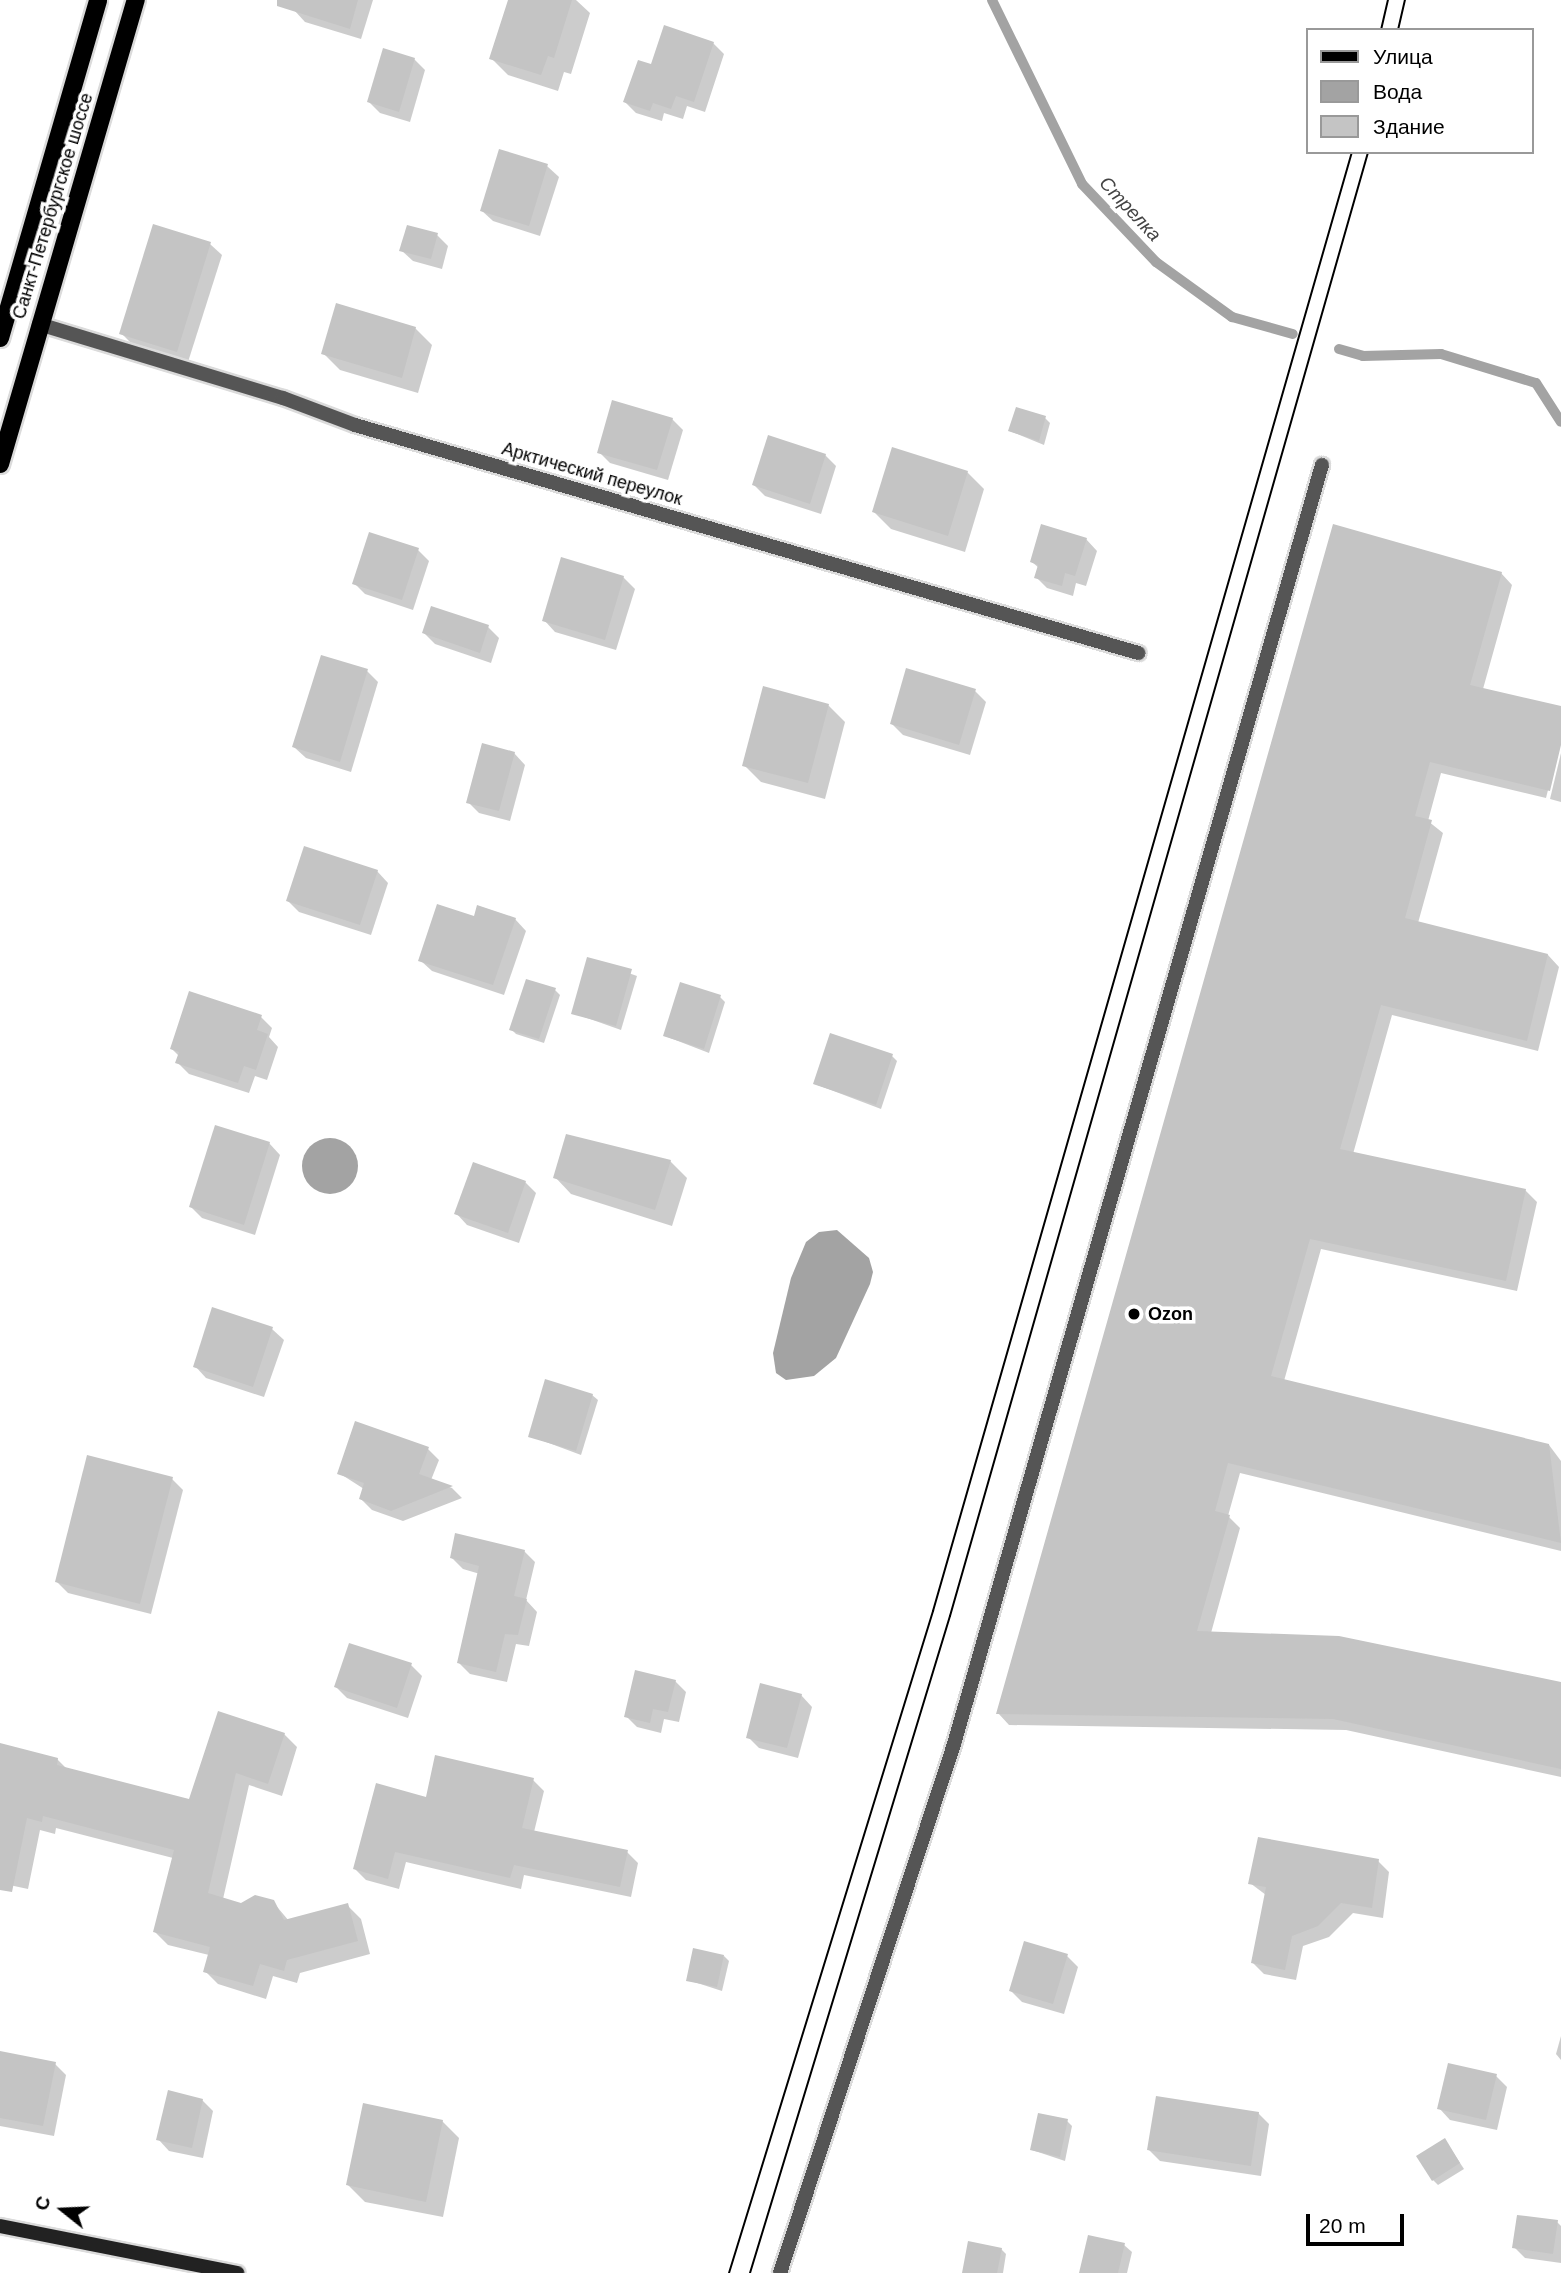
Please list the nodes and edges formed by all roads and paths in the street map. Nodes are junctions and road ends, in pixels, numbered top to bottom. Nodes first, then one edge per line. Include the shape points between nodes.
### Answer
1 (98, 0) edge
2 (136, 0) edge
3 (39, 324) junction
4 (0, 338) edge
5 (0, 464) edge
6 (1322, 465) dead end
7 (1138, 653) dead end
8 (0, 2226) edge
9 (237, 2273) edge
10 (780, 2273) edge

1 - 4 main road, Санкт-Петербургское шоссе
2 - 3 main road, Санкт-Петербургское шоссе
3 - 5 main road, Санкт-Петербургское шоссе
3 - 7 street, Арктический переулок via 283,398 355,425
6 - 10 street via 954,1744
8 - 9 main road

